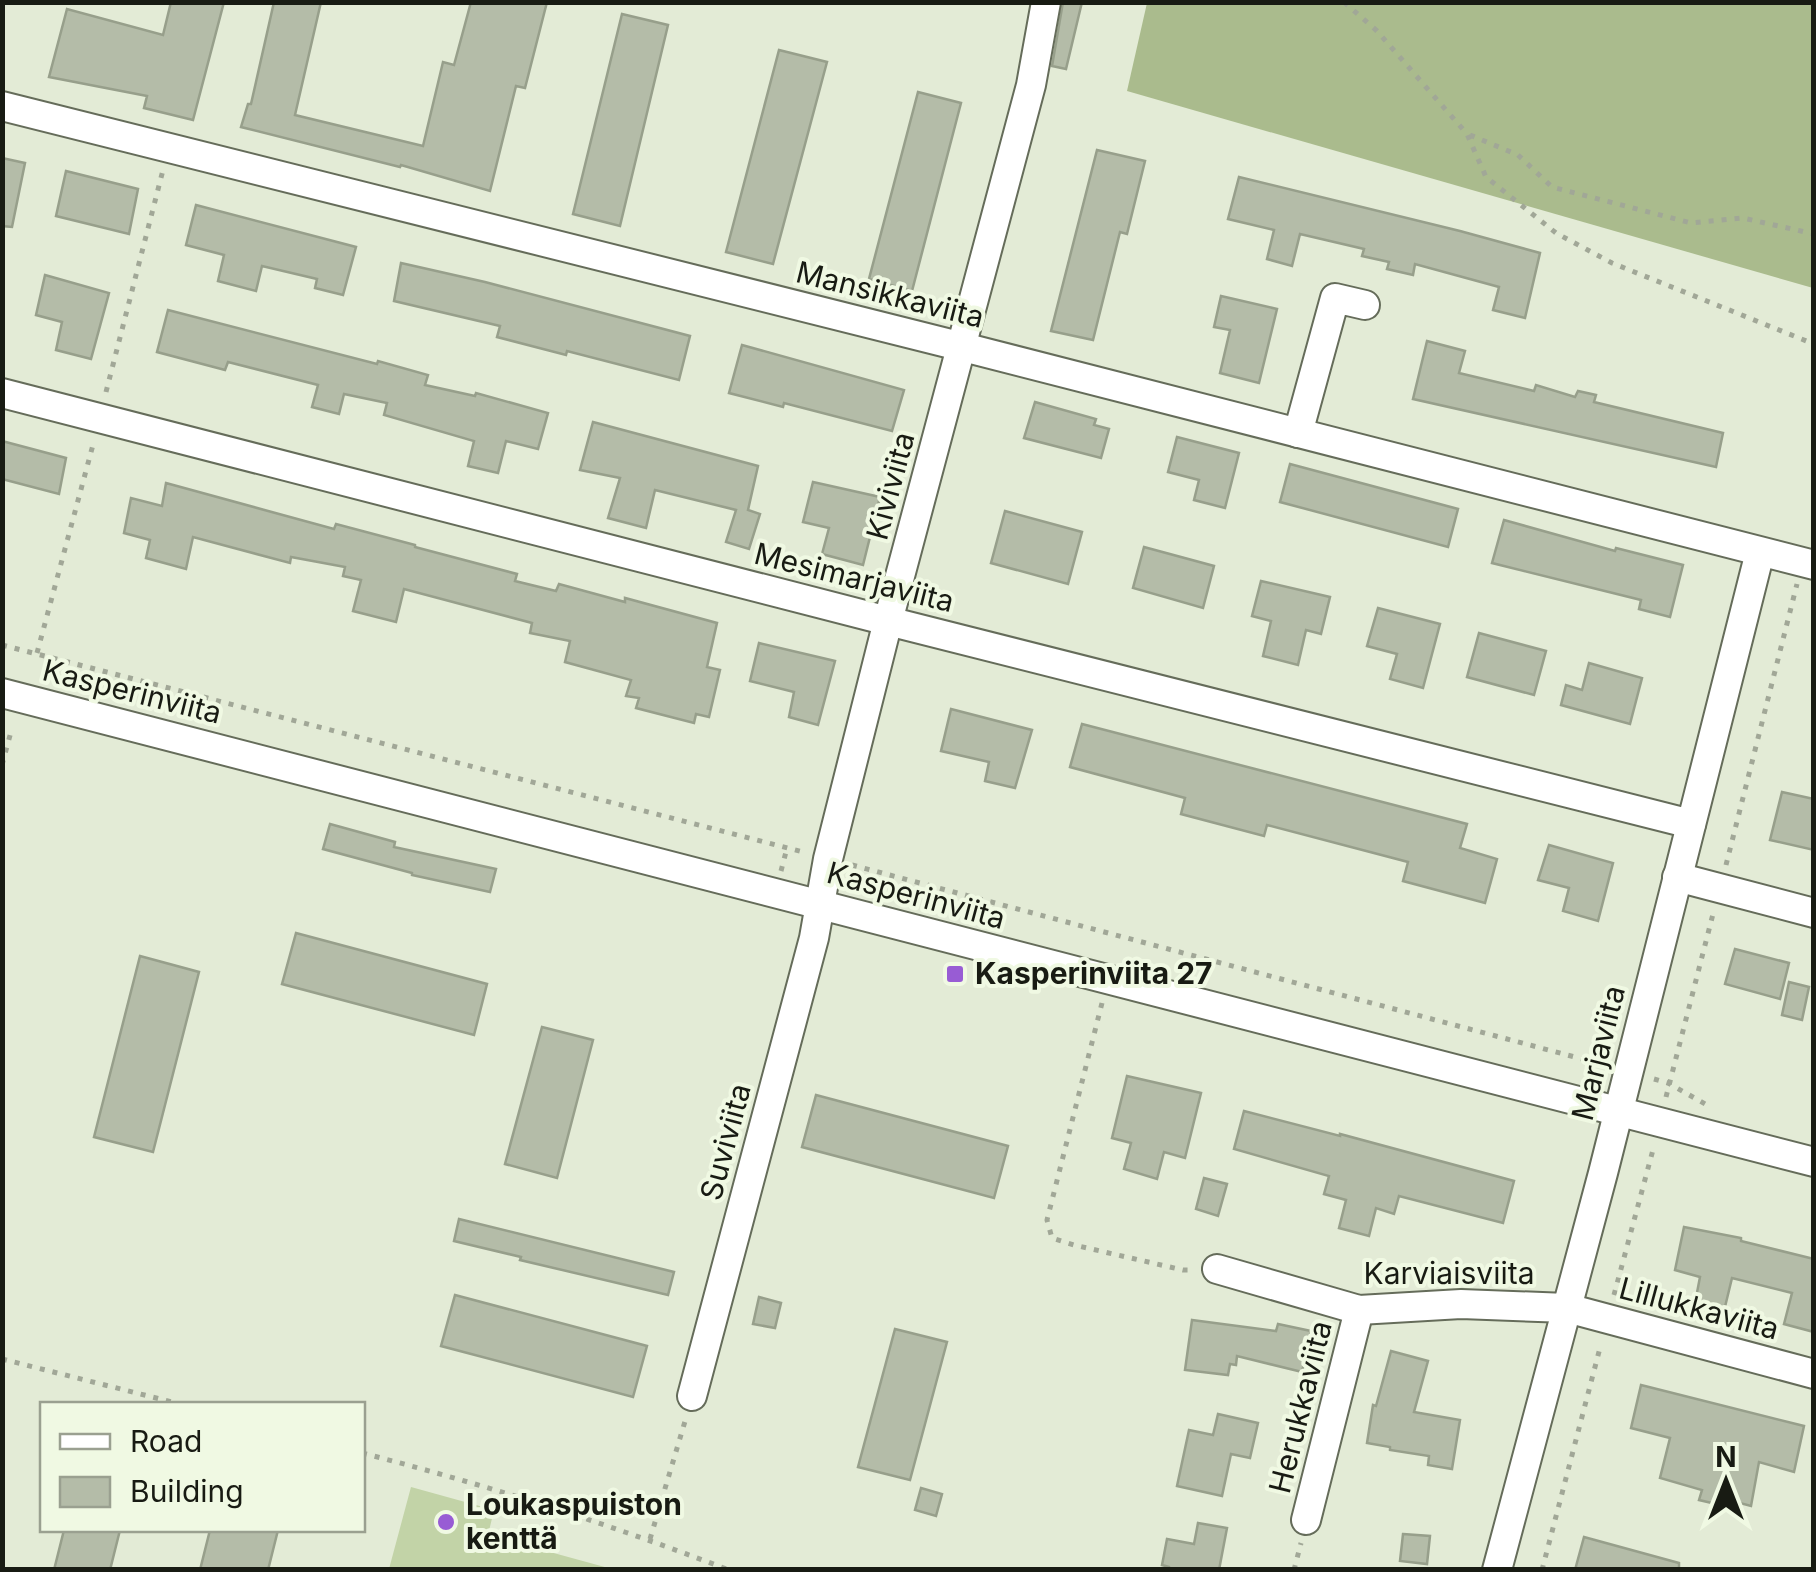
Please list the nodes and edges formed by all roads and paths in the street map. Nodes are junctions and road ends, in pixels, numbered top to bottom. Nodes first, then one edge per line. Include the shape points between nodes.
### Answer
1 (1046, 2) edge
2 (1344, 2) edge
3 (2, 106) edge
4 (1468, 134) junction
5 (1814, 234) edge
6 (1365, 306) dead end
7 (1814, 344) edge
8 (963, 347) junction
9 (2, 393) edge
10 (1298, 433) junction
11 (1760, 552) junction
12 (1808, 563) edge
13 (888, 621) junction
14 (2, 693) edge
15 (12, 728) dead end
16 (2, 765) edge
17 (1690, 824) junction
18 (1677, 876) junction
19 (1720, 888) junction
20 (820, 904) junction
21 (1814, 912) edge
22 (1103, 998) dead end
23 (1618, 1112) junction
24 (1661, 1123) junction
25 (1814, 1162) edge
26 (1217, 1269) joint
27 (1567, 1308) junction
28 (1359, 1310) junction
29 (1608, 1318) junction
30 (2, 1359) edge
31 (1814, 1374) edge
32 (692, 1396) joint
33 (172, 1402) edge
34 (365, 1454) edge
35 (1306, 1520) dead end
36 (650, 1539) junction
37 (729, 1570) edge
38 (1497, 1570) edge
39 (1542, 1570) edge

1 - 8 street, Kiviviita
2 - 4 path
3 - 8 street, Mansikkaviita
4 - 5 path via 1518,155 1552,188 1691,224 1744,218
4 - 7 path via 1486,176 1556,233 1612,263
6 - 10 street via 1335,298
8 - 10 street, Mansikkaviita
8 - 13 street, Kiviviita
9 - 13 street, Mesimarjaviita
10 - 11 street, Mansikkaviita
11 - 12 street, Mansikkaviita
11 - 17 street, Marjaviita
12 - 19 path
13 - 17 street, Mesimarjaviita
13 - 20 street, Kiviviita
14 - 20 street, Kasperinviita
15 - 16 path
17 - 18 street, Marjaviita
18 - 19 street
18 - 23 street, Marjaviita
19 - 21 street
19 - 24 path
20 - 23 street, Kasperinviita
20 - 32 street, Suviviita
22 - 26 path via 1047,1220 1052,1238 1183,1270
23 - 24 street, Kasperinviita
23 - 27 street, Marjaviita
24 - 25 street, Kasperinviita
24 - 29 path
26 - 28 street, Karviaisviita
27 - 28 street, Karviaisviita via 1461,1304
27 - 29 street, Lillukkaviita
27 - 38 street, Marjaviita
28 - 35 street, Herukkaviita
29 - 31 street, Lillukkaviita
29 - 39 path
30 - 33 path
32 - 36 path
34 - 36 path
36 - 37 path

